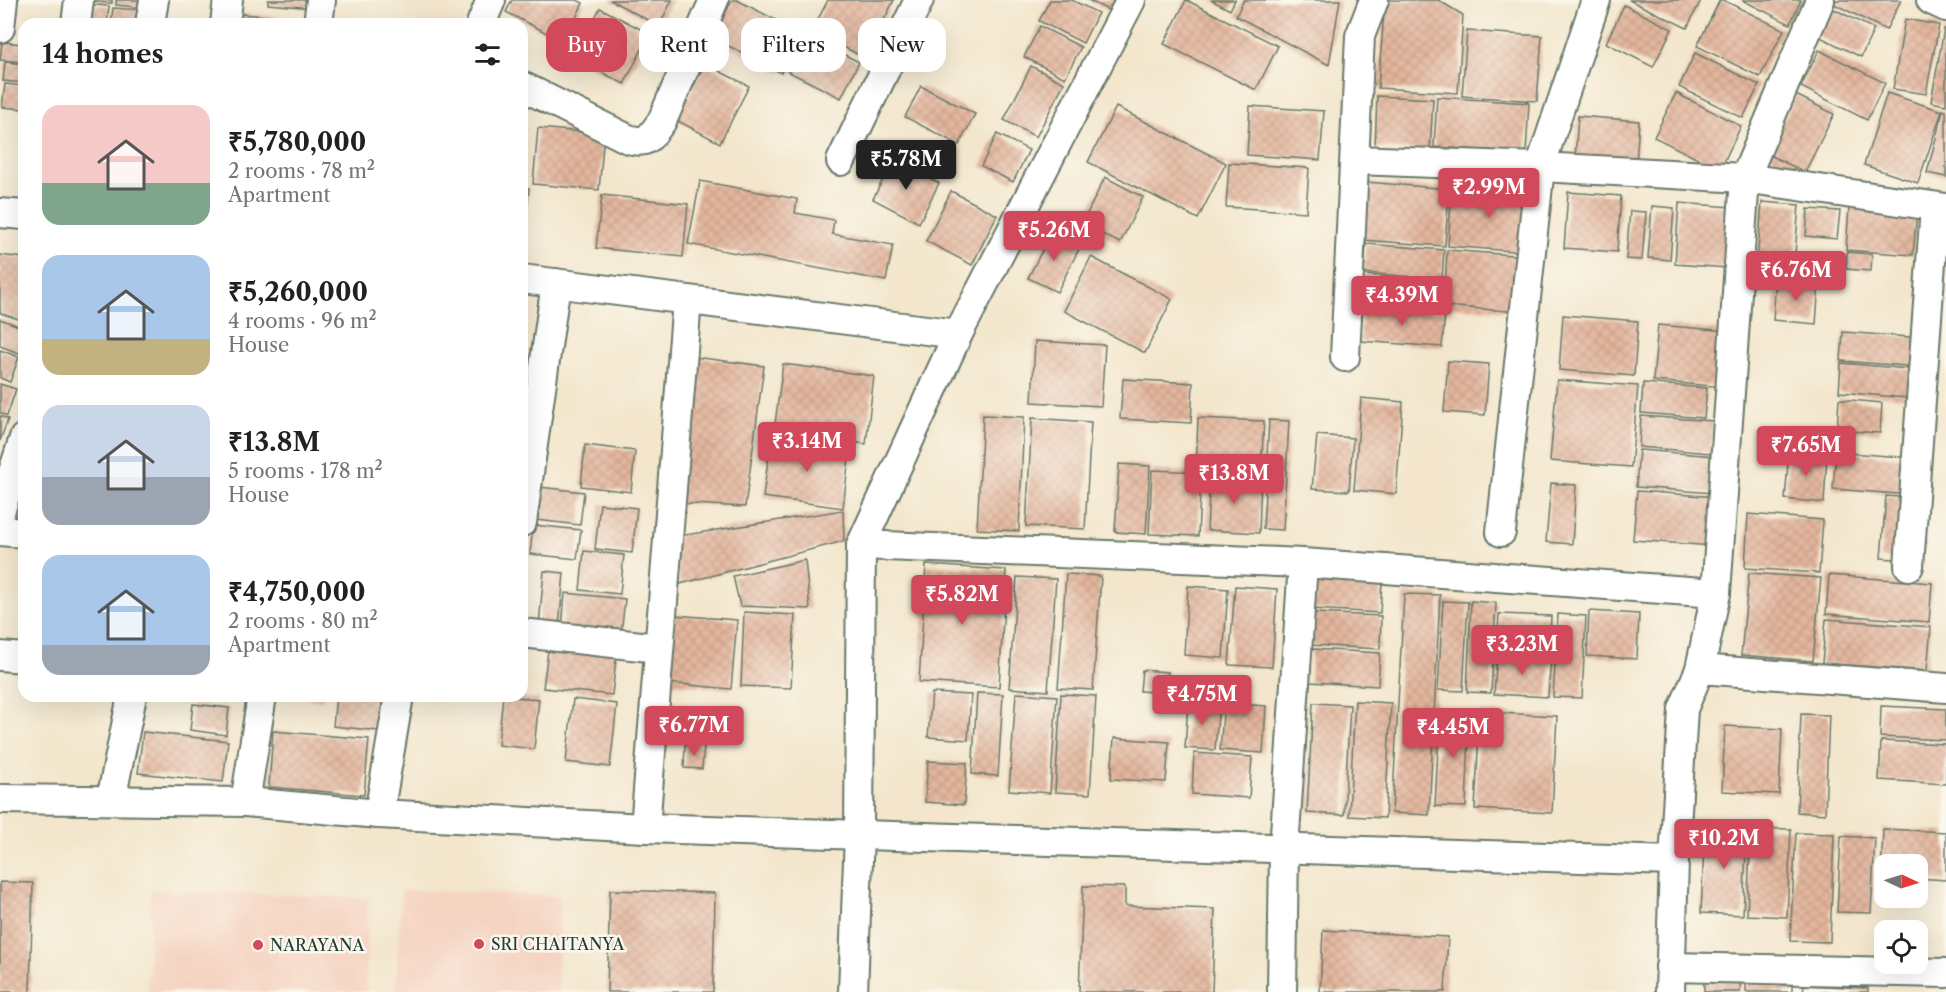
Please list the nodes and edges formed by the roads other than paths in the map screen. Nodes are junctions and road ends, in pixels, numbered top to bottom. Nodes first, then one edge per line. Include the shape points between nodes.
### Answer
1 (3, 0) edge
2 (79, 0) edge
3 (154, 0) edge
4 (228, 0) edge
5 (321, 0) edge
6 (491, 0) edge
7 (714, 0) edge
8 (919, 0) edge
9 (1131, 0) edge
10 (1374, 0) edge
11 (1596, 0) edge
12 (1820, 0) edge
13 (1931, 0) edge
14 (1946, 7) edge
15 (76, 18) edge
16 (151, 18) edge
17 (226, 18) edge
18 (319, 18) edge
19 (484, 18) edge
20 (0, 28) edge
21 (528, 89) edge
22 (1355, 160) junction
23 (841, 161) dead end
24 (1540, 167) junction
25 (1745, 178) junction
26 (1940, 207) edge
27 (0, 213) edge
28 (18, 214) edge
29 (528, 280) edge
30 (556, 283) junction
31 (687, 300) junction
32 (958, 334) junction
33 (1345, 357) dead end
34 (529, 423) edge
35 (18, 456) edge
36 (0, 512) edge
37 (0, 531) edge
38 (18, 532) edge
39 (1501, 532) dead end
40 (861, 545) junction
41 (1303, 563) junction
42 (1909, 566) dead end
43 (1716, 593) junction
44 (528, 634) edge
45 (659, 648) junction
46 (0, 656) edge
47 (18, 658) edge
48 (1700, 669) junction
49 (1946, 688) edge
50 (131, 702) edge
51 (261, 702) edge
52 (398, 702) edge
53 (0, 799) edge
54 (111, 800) junction
55 (245, 802) junction
56 (379, 814) junction
57 (645, 828) junction
58 (859, 834) junction
59 (1284, 849) junction
60 (1674, 861) junction
61 (1946, 973) edge
62 (1670, 980) edge
63 (853, 992) edge
64 (1282, 992) edge

1 - 20 street
2 - 15 street
3 - 16 street
4 - 17 street
5 - 18 street
6 - 19 street
7 - 21 street via 662,122 649,139 628,139
8 - 23 street
9 - 32 street
10 - 22 street via 1360,36
11 - 24 street
12 - 25 street
13 - 14 street
22 - 24 street
22 - 33 street
24 - 25 street
24 - 39 street
25 - 26 street
25 - 43 street
26 - 42 street
27 - 28 street
29 - 30 street
30 - 31 street
30 - 34 street
31 - 32 street
31 - 45 street
32 - 40 street
35 - 36 street
37 - 38 street
40 - 41 street
40 - 58 street
41 - 43 street
41 - 59 street
43 - 48 street
44 - 45 street
45 - 57 street
46 - 47 street
48 - 49 street
48 - 60 street via 1683,709
50 - 54 street
51 - 55 street
52 - 56 street
53 - 54 street
54 - 55 street
55 - 56 street
56 - 57 street
57 - 58 street
58 - 59 street
58 - 63 street
59 - 60 street
59 - 64 street
60 - 62 street
61 - 62 street

